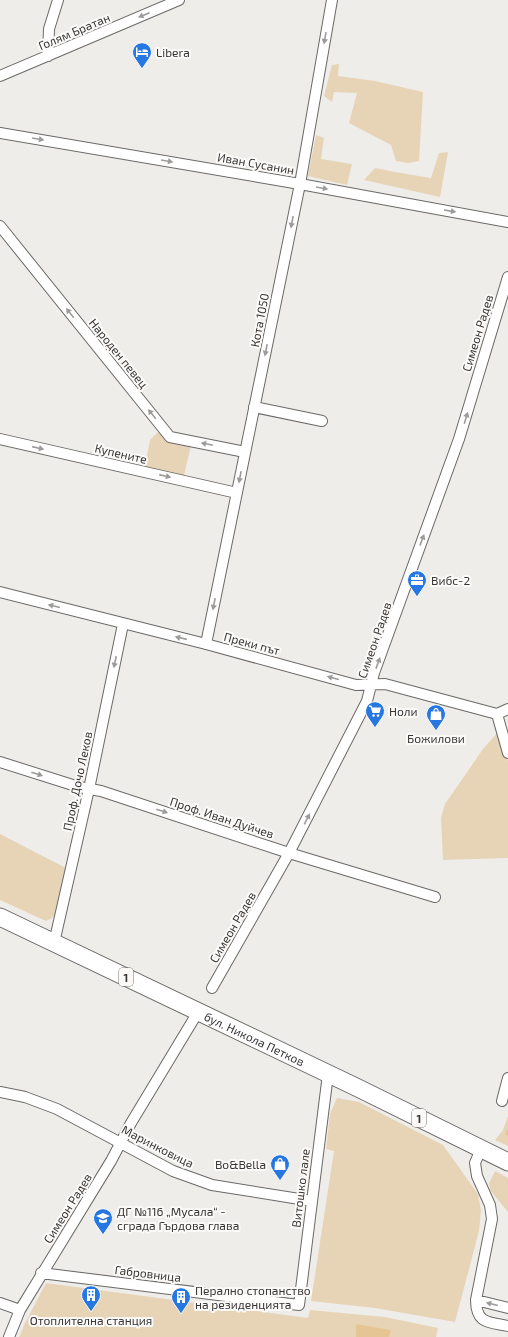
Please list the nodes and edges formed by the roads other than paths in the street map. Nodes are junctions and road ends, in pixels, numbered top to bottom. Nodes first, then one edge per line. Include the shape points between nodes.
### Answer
1 (58, 0) edge
2 (179, 0) edge
3 (332, 0) edge
4 (48, 56) junction
5 (0, 76) edge
6 (0, 132) edge
7 (300, 184) junction
8 (508, 222) edge
9 (0, 226) edge
10 (508, 277) edge
11 (254, 407) junction
12 (322, 421) dead end
13 (0, 439) edge
14 (245, 452) junction
15 (237, 493) junction
16 (0, 592) edge
17 (123, 624) junction
18 (206, 644) junction
19 (371, 685) junction
20 (508, 709) edge
21 (496, 714) junction
22 (508, 753) edge
23 (0, 762) edge
24 (89, 789) junction
25 (290, 853) junction
26 (435, 897) dead end
27 (0, 916) edge
28 (54, 943) junction
29 (212, 988) dead end
30 (198, 1012) junction
31 (328, 1074) junction
32 (508, 1078) edge
33 (0, 1092) edge
34 (502, 1101) dead end
35 (121, 1142) junction
36 (481, 1149) junction
37 (508, 1162) edge
38 (312, 1201) junction
39 (42, 1274) junction
40 (476, 1300) junction
41 (0, 1303) edge
42 (299, 1305) joint
43 (508, 1308) edge
44 (20, 1310) junction
45 (508, 1326) edge
46 (9, 1337) edge

1 - 4 street via 49,29
2 -> 4 street, Голям Братан
3 -> 7 street, Кота 1050
4 - 5 street, Голям Братан
6 -> 7 street, Иван Сусанин
7 -> 8 street, Иван Сусанин
7 -> 11 street, Кота 1050
14 -> 9 street, Народен певец via 170,437
19 -> 10 street, Симеон Радев via 459,439
11 - 12 street
11 - 14 street, Кота 1050
13 -> 15 street, Купените
14 -> 15 street, Кота 1050
15 -> 18 street, Кота 1050
17 -> 16 street, Преки път
18 -> 17 street, Преки път
17 -> 24 street, Проф. Дочо Леков
19 -> 18 street, Преки път via 356,684
19 - 21 street, Преки път via 385,684
25 -> 19 street, Симеон Радев via 368,701
20 - 21 street
21 - 22 street
23 -> 24 street, Проф. Иван Дуйчев
24 -> 25 street, Проф. Иван Дуйчев
24 - 28 street, Проф. Дочо Леков
25 - 26 street, Проф. Иван Дуйчев
25 - 29 street, Симеон Радев
27 - 28 highway, бул. Никола Петков / 1
28 - 30 highway, бул. Никола Петков / 1
30 - 31 highway, бул. Никола Петков / 1
30 - 35 street, Симеон Радев
31 - 36 highway, бул. Никола Петков / 1
31 - 38 street, Витошко лале
32 - 34 street
33 - 35 street, Маринковица via 25,1097 56,1109
35 - 38 street, Маринковица via 173,1171 212,1185
35 - 39 street, Симеон Радев
36 - 37 highway, бул. Никола Петков / 1
36 - 40 street via 475,1163 477,1176 490,1205 492,1219
38 - 42 street, Витошко лале
39 - 42 street, Габровница
39 - 44 street, Симеон Радев
43 -> 40 street
40 - 45 street via 479,1316 486,1321
41 - 44 street
44 - 46 street, Симеон Радев

